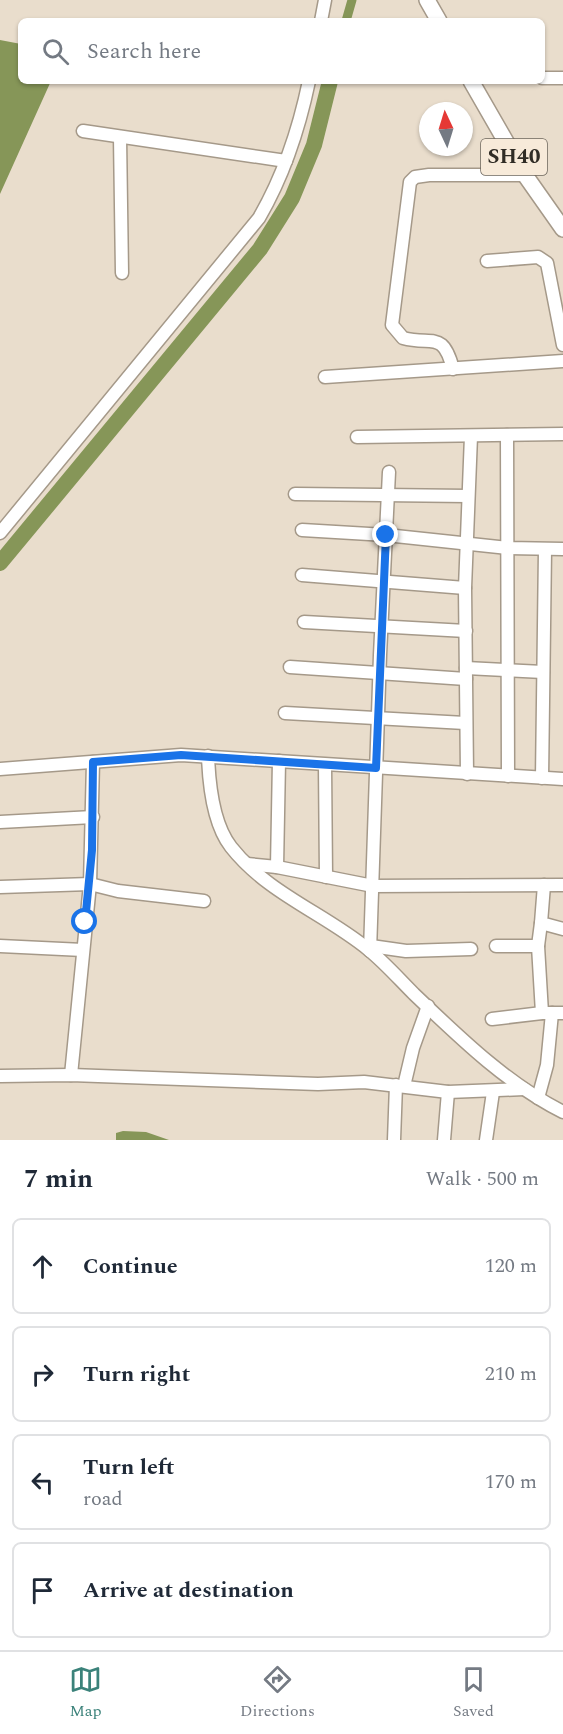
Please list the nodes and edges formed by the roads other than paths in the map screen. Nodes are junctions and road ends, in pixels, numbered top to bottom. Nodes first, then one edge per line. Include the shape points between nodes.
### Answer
1 (325, 0) edge
2 (427, 0) edge
3 (322, 18) edge
4 (437, 18) edge
5 (545, 78) edge
6 (563, 78) edge
7 (308, 84) edge
8 (473, 84) edge
9 (82, 131) dead end
10 (120, 136) junction
11 (286, 162) junction
12 (525, 175) junction
13 (563, 229) edge
14 (488, 261) dead end
15 (122, 273) dead end
16 (563, 345) edge
17 (563, 361) edge
18 (453, 369) junction
19 (325, 377) dead end
20 (563, 434) edge
21 (507, 435) junction
22 (357, 436) dead end
23 (471, 436) junction
24 (389, 472) dead end
25 (388, 493) junction
26 (295, 494) dead end
27 (468, 496) junction
28 (302, 530) dead end
29 (0, 533) edge
30 (386, 535) junction
31 (467, 544) junction
32 (508, 548) junction
33 (544, 549) junction
34 (563, 549) edge
35 (302, 575) dead end
36 (383, 581) junction
37 (465, 588) junction
38 (304, 622) dead end
39 (381, 627) junction
40 (466, 631) junction
41 (290, 667) dead end
42 (508, 670) junction
43 (543, 672) junction
44 (466, 673) junction
45 (379, 674) junction
46 (285, 713) dead end
47 (379, 720) junction
48 (465, 723) junction
49 (208, 756) junction
50 (279, 761) junction
51 (93, 762) junction
52 (325, 765) junction
53 (376, 768) junction
54 (0, 769) edge
55 (467, 774) junction
56 (508, 776) junction
57 (542, 778) junction
58 (563, 779) edge
59 (93, 817) junction
60 (0, 822) edge
61 (247, 864) junction
62 (277, 867) junction
63 (326, 877) junction
64 (90, 884) junction
65 (544, 885) junction
66 (563, 885) edge
67 (373, 886) junction
68 (0, 887) edge
69 (204, 901) dead end
70 (541, 923) junction
71 (563, 929) edge
72 (0, 946) edge
73 (496, 946) dead end
74 (538, 946) junction
75 (370, 948) junction
76 (83, 950) junction
77 (471, 950) dead end
78 (428, 1006) junction
79 (552, 1013) edge
80 (492, 1018) dead end
81 (71, 1075) junction
82 (0, 1077) edge
83 (400, 1085) junction
84 (524, 1089) junction
85 (448, 1092) junction
86 (493, 1092) junction
87 (538, 1098) junction
88 (563, 1112) edge
89 (394, 1140) edge
90 (444, 1140) edge
91 (486, 1140) edge

1 - 3 street
2 - 4 main road
5 - 6 street
7 - 11 street
8 - 12 main road, SH40
9 - 10 street
10 - 11 street
10 - 15 street
11 - 29 street via 260,218
12 - 13 main road, SH40
12 - 18 street via 421,176 410,182 392,325 403,338 442,344
14 - 16 street via 538,257 547,263
17 - 18 street
18 - 19 street
20 - 21 street
21 - 23 street
21 - 32 street
22 - 23 street
23 - 27 street
24 - 25 street
25 - 26 street
25 - 27 street
25 - 30 street
27 - 31 street
28 - 30 street
30 - 31 street
30 - 36 street
31 - 32 street
31 - 37 street
32 - 33 street
32 - 42 street
33 - 34 street
33 - 43 street
35 - 36 street
36 - 37 street
36 - 39 street
37 - 40 street
38 - 39 street
39 - 40 street
39 - 45 street
40 - 44 street
41 - 45 street
42 - 43 street
42 - 44 street
42 - 56 street
43 - 57 street
44 - 45 street
44 - 48 street
45 - 47 street
46 - 47 street
47 - 48 street
47 - 53 street
48 - 55 street
49 - 50 street
49 - 51 street via 158,755
49 - 61 street via 225,837
50 - 52 street
50 - 62 street
51 - 54 street
51 - 59 street
52 - 53 street
52 - 63 street
53 - 55 street
53 - 67 street
55 - 56 street
56 - 57 street
57 - 58 street
59 - 60 street
59 - 64 street
61 - 62 street
61 - 75 street via 283,896
62 - 63 street
63 - 67 street
64 - 68 street
64 - 69 street
64 - 76 street
65 - 66 street
65 - 67 street
65 - 70 street
67 - 75 street
70 - 71 street
70 - 74 street
72 - 76 street
73 - 74 street
74 - 79 street
75 - 77 street
75 - 78 street
76 - 81 street
78 - 83 street
78 - 84 street
79 - 80 street
79 - 87 street via 547,1065
81 - 82 street
81 - 83 street
83 - 85 street
83 - 89 street
84 - 86 street
84 - 87 street
85 - 86 street
85 - 90 street
86 - 91 street
87 - 88 street

